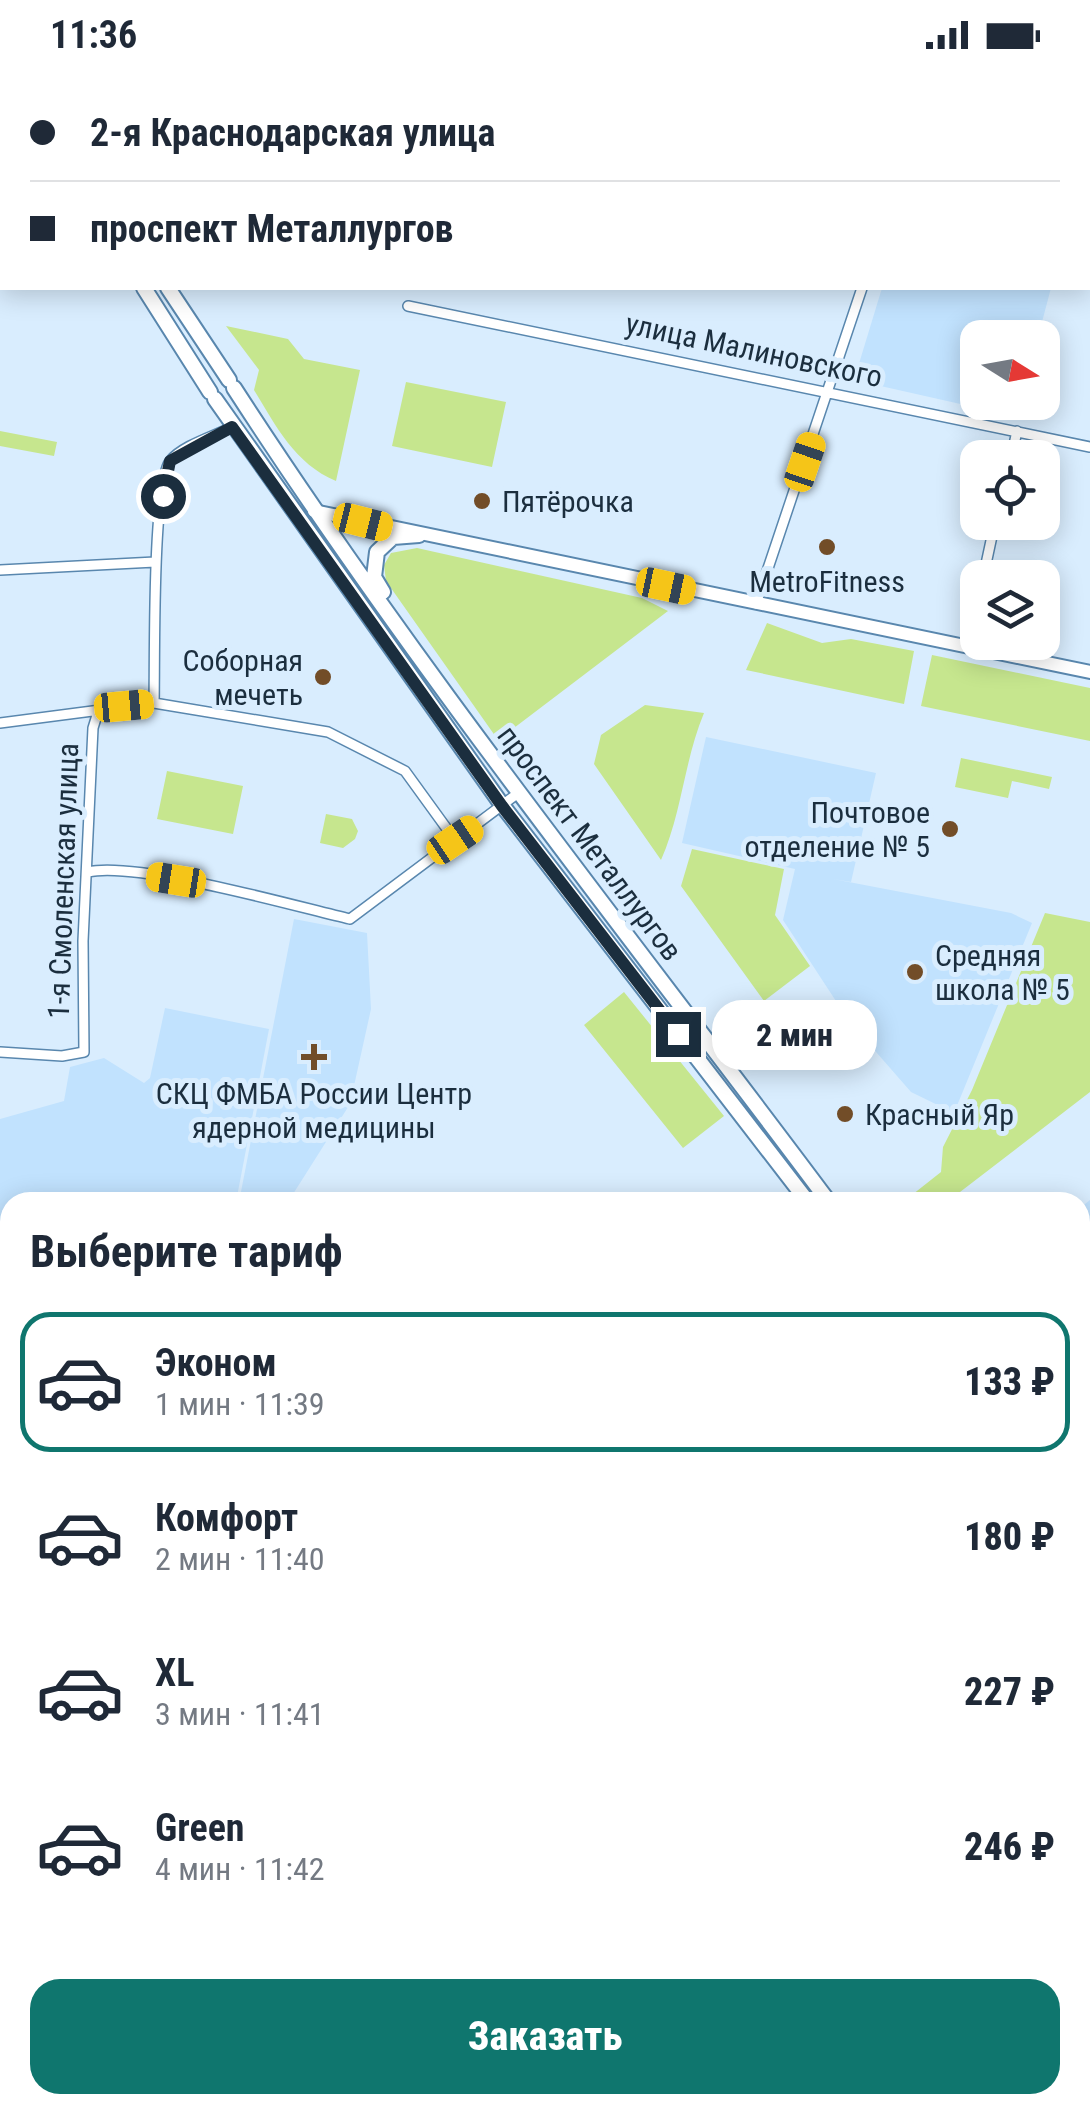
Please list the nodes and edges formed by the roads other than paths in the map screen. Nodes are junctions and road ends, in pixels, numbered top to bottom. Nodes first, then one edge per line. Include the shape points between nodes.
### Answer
1 (145, 290) edge
2 (169, 290) edge
3 (861, 290) edge
4 (408, 306) dead end
5 (830, 391) junction
6 (232, 427) junction
7 (1017, 431) junction
8 (1015, 440) edge
9 (1090, 447) edge
10 (314, 511) junction
11 (298, 522) junction
12 (419, 535) junction
13 (155, 562) junction
14 (0, 570) edge
15 (756, 604) junction
16 (404, 632) junction
17 (960, 644) edge
18 (1034, 660) edge
19 (1090, 672) edge
20 (154, 704) junction
21 (98, 712) junction
22 (0, 723) edge
23 (517, 794) junction
24 (502, 806) junction
25 (455, 840) junction
26 (88, 872) junction
27 (633, 908) dead end
28 (614, 923) junction
29 (0, 1052) edge
30 (800, 1192) edge
31 (822, 1192) edge

1 - 6 main road, проспект Металлургов
2 - 10 main road, проспект Металлургов
3 - 5 street
4 - 5 street, улица Малиновского
5 - 7 street, улица Малиновского
5 - 15 street
6 - 11 main road, проспект Металлургов
6 - 13 street via 170,461
7 - 8 street
7 - 9 street, улица Малиновского
10 - 11 main road
10 - 12 main road
10 - 16 main road, проспект Металлургов
11 - 24 main road, проспект Металлургов
12 - 15 main road
12 - 16 main road via 385,542 373,563
13 - 14 street
13 - 20 street
15 - 17 main road
16 - 23 main road, проспект Металлургов
18 - 19 main road
20 - 21 street
20 - 25 street via 328,732 405,772
21 - 22 street
21 - 26 street, 1-я Смоленская улица
23 - 24 street
23 - 28 main road, проспект Металлургов
24 - 25 street
24 - 30 main road, проспект Металлургов
25 - 26 street via 350,919 176,880 104,868
26 - 29 street, 1-я Смоленская улица via 84,1052
27 - 28 street
28 - 31 main road, проспект Металлургов

